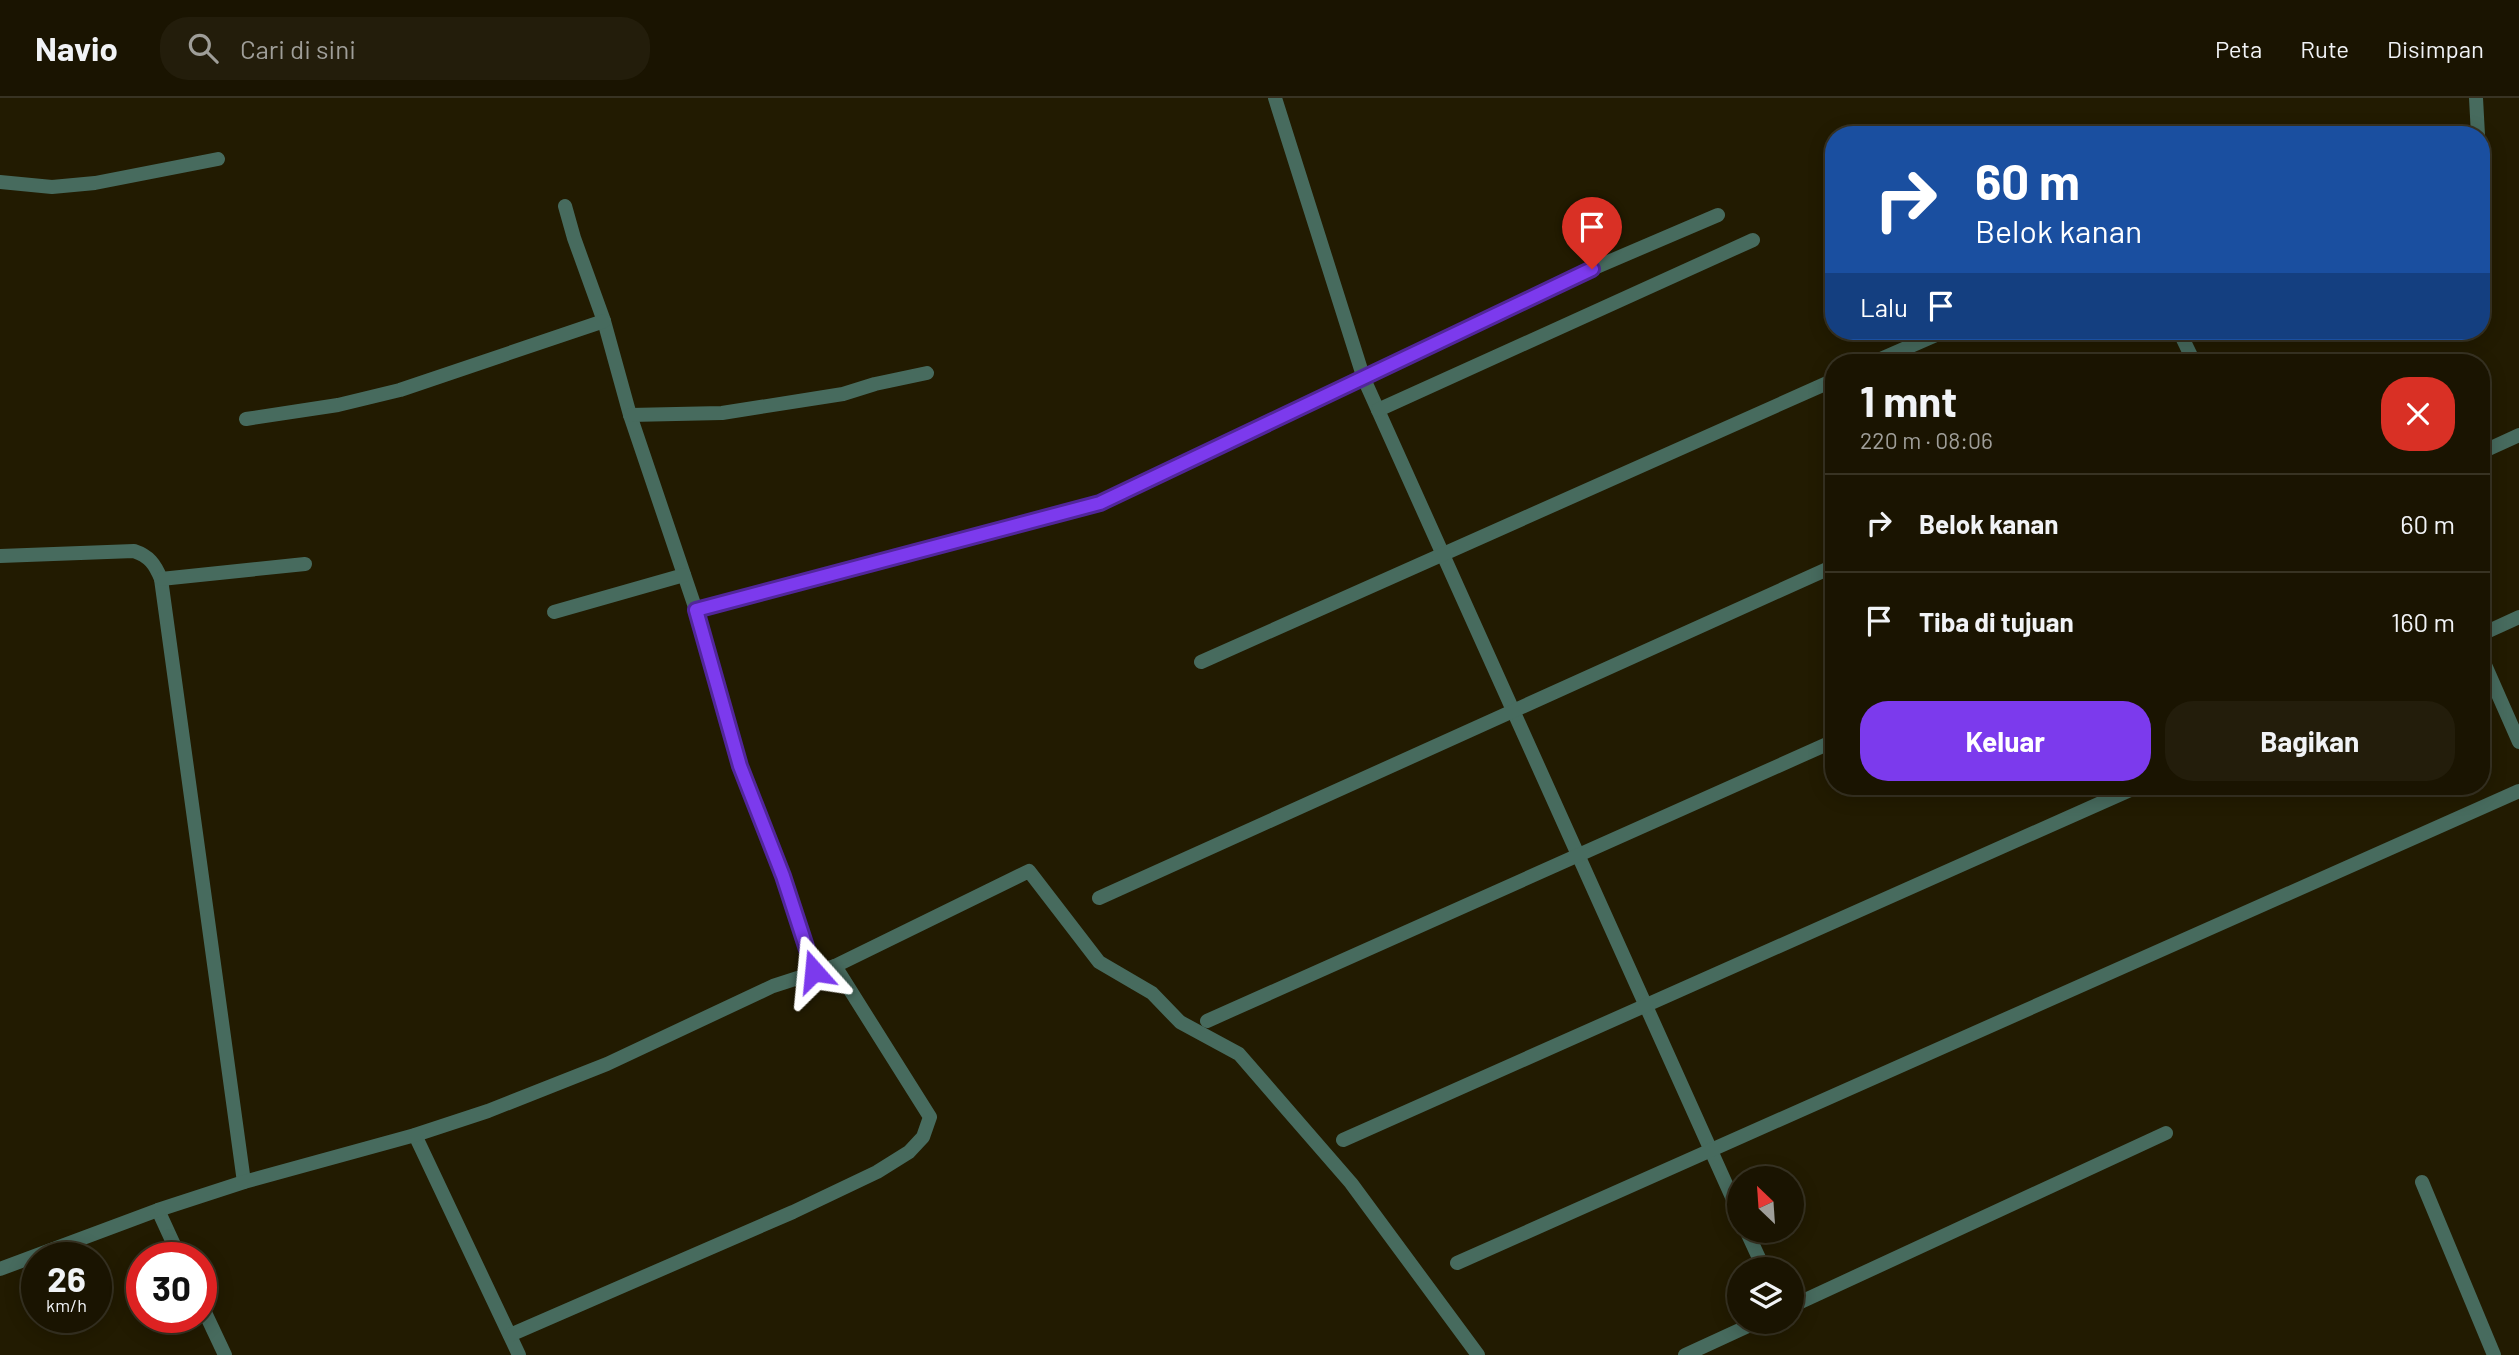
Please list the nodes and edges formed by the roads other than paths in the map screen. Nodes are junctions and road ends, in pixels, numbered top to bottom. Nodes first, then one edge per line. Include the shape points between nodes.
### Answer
1 (1275, 98) edge
2 (2476, 98) edge
3 (2478, 126) edge
4 (218, 159) dead end
5 (0, 182) edge
6 (565, 206) dead end
7 (1718, 215) dead end
8 (1753, 240) dead end
9 (604, 320) junction
10 (1924, 340) edge
11 (1892, 354) edge
12 (927, 373) dead end
13 (1364, 379) junction
14 (1825, 384) edge
15 (1378, 410) junction
16 (630, 415) junction
17 (246, 419) dead end
18 (2519, 435) edge
19 (2490, 448) edge
20 (1443, 554) junction
21 (0, 556) edge
22 (305, 564) dead end
23 (1825, 570) edge
24 (684, 575) junction
25 (161, 579) junction
26 (696, 610) junction
27 (554, 612) dead end
28 (2519, 617) edge
29 (2490, 630) edge
30 (1201, 662) dead end
31 (2490, 676) edge
32 (1513, 711) junction
33 (2519, 742) edge
34 (1825, 745) edge
35 (2519, 791) edge
36 (2119, 795) edge
37 (1578, 856) junction
38 (1099, 898) dead end
39 (835, 966) junction
40 (814, 971) junction
41 (1645, 1005) junction
42 (1207, 1021) dead end
43 (2165, 1133) dead end
44 (415, 1135) junction
45 (1343, 1140) dead end
46 (1710, 1150) junction
47 (244, 1182) junction
48 (2422, 1182) dead end
49 (1727, 1187) edge
50 (158, 1210) junction
51 (173, 1242) edge
52 (1457, 1263) dead end
53 (0, 1269) edge
54 (1804, 1300) edge
55 (215, 1333) edge
56 (1731, 1334) edge
57 (510, 1335) junction
58 (225, 1355) edge
59 (519, 1355) edge
60 (1478, 1355) edge
61 (1685, 1355) edge
62 (2494, 1355) edge

1 - 13 street
2 - 3 street
4 - 5 street via 96,183 52,187
6 - 9 street
7 - 13 street via 1566,280
8 - 15 street
9 - 16 street
9 - 17 street via 400,390
10 - 11 street
12 - 16 street via 843,394 722,413
13 - 15 street
13 - 26 street via 1100,503
14 - 20 street
15 - 20 street
16 - 24 street
18 - 19 street
20 - 30 street
20 - 32 street
21 - 25 street via 134,551 153,562
22 - 25 street
23 - 32 street
24 - 26 street
24 - 27 street
25 - 47 street
26 - 40 street via 740,766
28 - 29 street
31 - 33 street
32 - 37 street
32 - 38 street
34 - 37 street
35 - 46 street
36 - 41 street
37 - 41 street
37 - 42 street
39 - 40 street
39 - 57 street via 930,1117 916,1145 877,1172 793,1212
39 - 60 street via 1029,871 1099,962 1152,993 1180,1022 1239,1054 1351,1183
40 - 44 street via 607,1064
41 - 45 street
41 - 46 street
43 - 54 street
44 - 47 street
44 - 57 street
46 - 49 street
46 - 52 street
47 - 50 street
48 - 62 street
50 - 51 street
50 - 53 street
55 - 58 street
56 - 61 street
57 - 59 street

